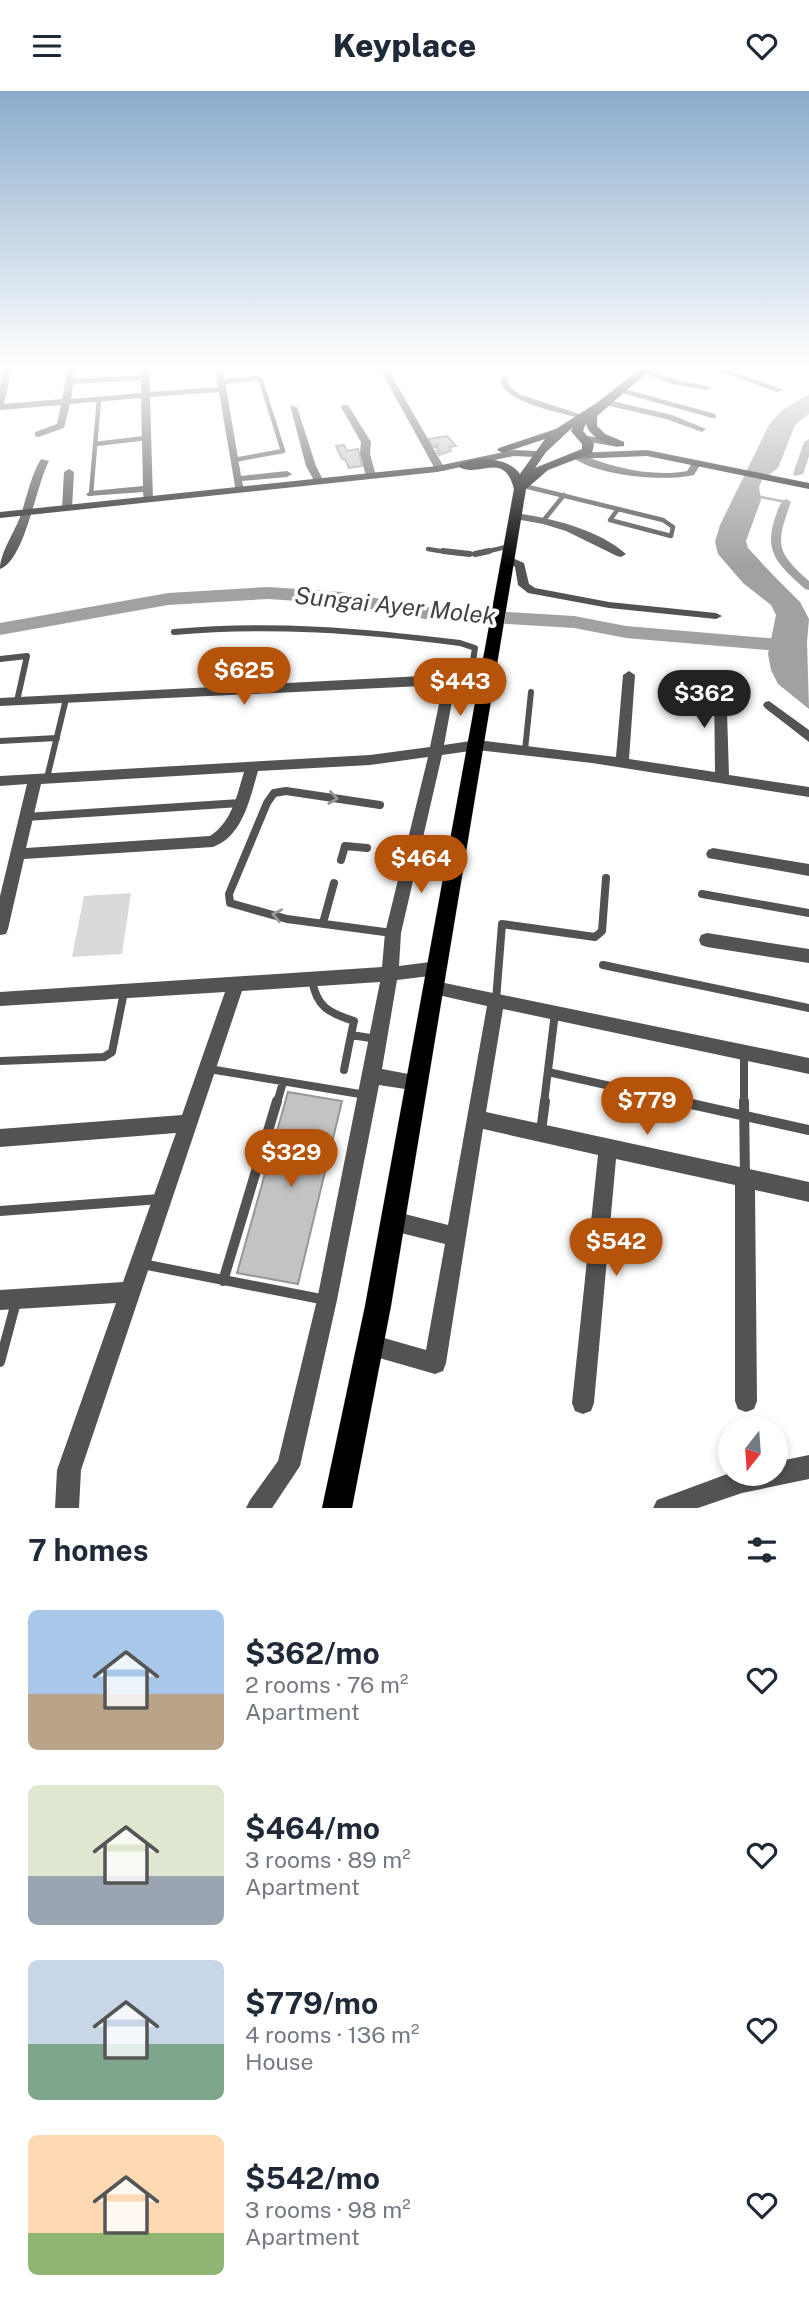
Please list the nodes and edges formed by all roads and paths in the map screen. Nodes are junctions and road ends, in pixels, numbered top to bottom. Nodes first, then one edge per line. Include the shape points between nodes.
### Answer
1 (96, 435) edge
2 (230, 435) edge
3 (278, 435) edge
4 (302, 435) edge
5 (362, 435) edge
6 (423, 435) edge
7 (540, 435) edge
8 (554, 435) edge
9 (581, 435) edge
10 (600, 435) edge
11 (146, 438) joint
12 (582, 438) junction
13 (548, 440) junction
14 (95, 444) junction
15 (620, 444) junction
16 (503, 450) junction
17 (536, 454) junction
18 (576, 456) junction
19 (681, 458) junction
20 (234, 460) junction
21 (44, 461) dead end
22 (697, 462) junction
23 (464, 466) junction
24 (443, 469) junction
25 (69, 472) dead end
26 (287, 474) dead end
27 (371, 476) junction
28 (318, 482) junction
29 (238, 485) junction
30 (809, 486) edge
31 (520, 492) junction
32 (91, 494) joint
33 (148, 494) junction
34 (564, 495) junction
35 (67, 508) junction
36 (618, 509) junction
37 (27, 513) junction
38 (0, 515) edge
39 (514, 516) junction
40 (544, 521) junction
41 (428, 549) dead end
42 (509, 552) junction
43 (621, 554) dead end
44 (0, 566) edge
45 (716, 616) dead end
46 (174, 632) dead end
47 (0, 659) edge
48 (629, 675) dead end
49 (450, 679) junction
50 (479, 681) junction
51 (720, 681) dead end
52 (531, 692) dead end
53 (66, 699) junction
54 (17, 701) junction
55 (0, 702) edge
56 (769, 705) dead end
57 (809, 737) edge
58 (57, 738) junction
59 (0, 741) edge
60 (477, 745) junction
61 (525, 750) junction
62 (436, 751) junction
63 (622, 763) junction
64 (253, 767) junction
65 (41, 778) junction
66 (722, 779) junction
67 (0, 781) edge
68 (809, 792) edge
69 (240, 803) junction
70 (380, 804) dead end
71 (26, 817) junction
72 (367, 848) dead end
73 (18, 854) junction
74 (713, 854) dead end
75 (341, 860) dead end
76 (809, 870) edge
77 (606, 878) dead end
78 (334, 883) dead end
79 (702, 894) dead end
80 (809, 913) edge
81 (323, 923) junction
82 (0, 929) edge
83 (393, 933) junction
84 (706, 940) dead end
85 (809, 956) edge
86 (603, 965) dead end
87 (390, 974) junction
88 (312, 978) junction
89 (437, 978) junction
90 (236, 984) junction
91 (124, 991) junction
92 (0, 999) edge
93 (496, 1000) junction
94 (809, 1008) edge
95 (555, 1013) junction
96 (351, 1035) junction
97 (379, 1039) junction
98 (744, 1052) junction
99 (0, 1061) edge
100 (809, 1066) edge
101 (206, 1069) junction
102 (344, 1070) dead end
103 (548, 1072) junction
104 (283, 1082) junction
105 (418, 1083) junction
106 (369, 1085) junction
107 (745, 1116) junction
108 (476, 1119) junction
109 (188, 1122) junction
110 (809, 1130) edge
111 (541, 1134) junction
112 (0, 1138) edge
113 (608, 1149) junction
114 (745, 1179) junction
115 (809, 1192) edge
116 (161, 1199) junction
117 (0, 1211) edge
118 (393, 1221) junction
119 (457, 1237) junction
120 (139, 1263) junction
121 (223, 1281) junction
122 (129, 1292) junction
123 (8, 1299) edge
124 (327, 1300) junction
125 (370, 1345) junction
126 (0, 1362) edge
127 (746, 1401) dead end
128 (583, 1403) dead end
129 (809, 1467) edge
130 (696, 1503) edge
131 (67, 1508) edge
132 (258, 1508) edge
133 (337, 1508) edge
134 (665, 1508) edge

1 - 14 lane
2 - 20 street
3 - 20 lane via 283,451
4 - 28 street
5 - 27 street
6 - 24 street
7 - 16 main road
8 - 13 main road
9 - 12 main road
10 - 15 main road
11 - 14 lane
11 - 33 street
12 - 13 main road
12 - 15 main road
12 - 18 main road via 588,451
13 - 16 main road
13 - 17 main road
14 - 32 lane
15 - 19 main road
16 - 24 main road
17 - 18 main road
17 - 23 main road via 514,453
17 - 31 main road
18 - 19 main road via 634,452
18 - 22 street via 588,465 670,476 691,473
18 - 31 main road via 544,467
19 - 22 main road
20 - 29 street
21 - 37 street via 33,479
22 - 30 main road
23 - 24 main road
23 - 31 main road via 493,463 509,467 517,475
24 - 27 main road
25 - 35 street
26 - 29 street
27 - 28 main road
28 - 29 main road
29 - 33 main road
31 - 34 lane
31 - 39 main road
32 - 33 street
33 - 35 main road
34 - 36 lane
34 - 40 lane
35 - 37 main road
36 - 36 lane via 610,520 671,536 673,527 663,520
37 - 38 main road
37 - 44 street via 6,562
39 - 40 street
39 - 42 main road
40 - 43 street via 588,534
41 - 42 lane
42 - 45 street via 520,565 524,585 532,591 645,610
42 - 50 main road via 499,619
46 - 50 lane via 290,626 470,645 476,652
47 - 54 lane via 27,656
48 - 63 street
49 - 50 street
49 - 53 street
49 - 62 street
50 - 60 main road
51 - 66 street
52 - 61 lane
53 - 54 street
53 - 58 lane
54 - 55 street
56 - 57 street
58 - 59 lane
58 - 65 lane
60 - 61 street
60 - 62 street
60 - 89 main road
61 - 63 street
62 - 64 street
62 - 83 street
63 - 66 street
64 - 65 street
64 - 69 street
65 - 67 street
65 - 71 street
66 - 68 street
69 - 71 lane
69 - 73 street via 225,835 213,841
81 -> 70 lane via 230,902 229,894 267,803 274,793 286,791
71 - 73 street
72 - 75 lane via 345,846
73 - 82 street
74 - 76 street
77 - 93 lane via 602,932 595,937 502,924
78 - 81 lane
79 - 80 lane
81 - 83 lane
83 - 87 street
84 - 85 street
86 - 94 lane
87 - 88 street
87 - 89 street
87 - 97 street
88 - 90 street
88 - 96 lane via 314,1000 323,1010 354,1021
89 - 93 street
89 - 105 main road
90 - 91 street
90 - 101 street
91 - 92 street
91 - 99 lane via 112,1052 104,1057
93 - 95 street
93 - 108 street
95 - 98 street
95 - 103 lane
96 - 97 lane
96 - 102 lane
97 - 106 street
98 - 100 street
98 - 107 lane
101 - 104 lane
101 - 109 street
103 - 107 lane
103 - 111 lane
104 - 106 lane
104 - 121 lane
105 - 106 street
105 - 118 main road
106 - 124 street
107 - 110 lane
107 - 114 lane
108 - 111 street
108 - 119 street
109 - 112 street
109 - 116 street
111 - 113 street
113 - 114 street
113 - 128 street
114 - 115 street
114 - 127 street
116 - 117 lane
116 - 120 street
118 - 119 street
118 - 125 main road
119 - 125 street via 435,1363
120 - 121 lane
120 - 122 street
121 - 124 lane
122 - 123 street
122 - 131 street via 69,1471
123 - 126 lane
124 - 132 street via 288,1466
125 - 133 main road
129 - 130 street via 741,1481
130 - 134 street

